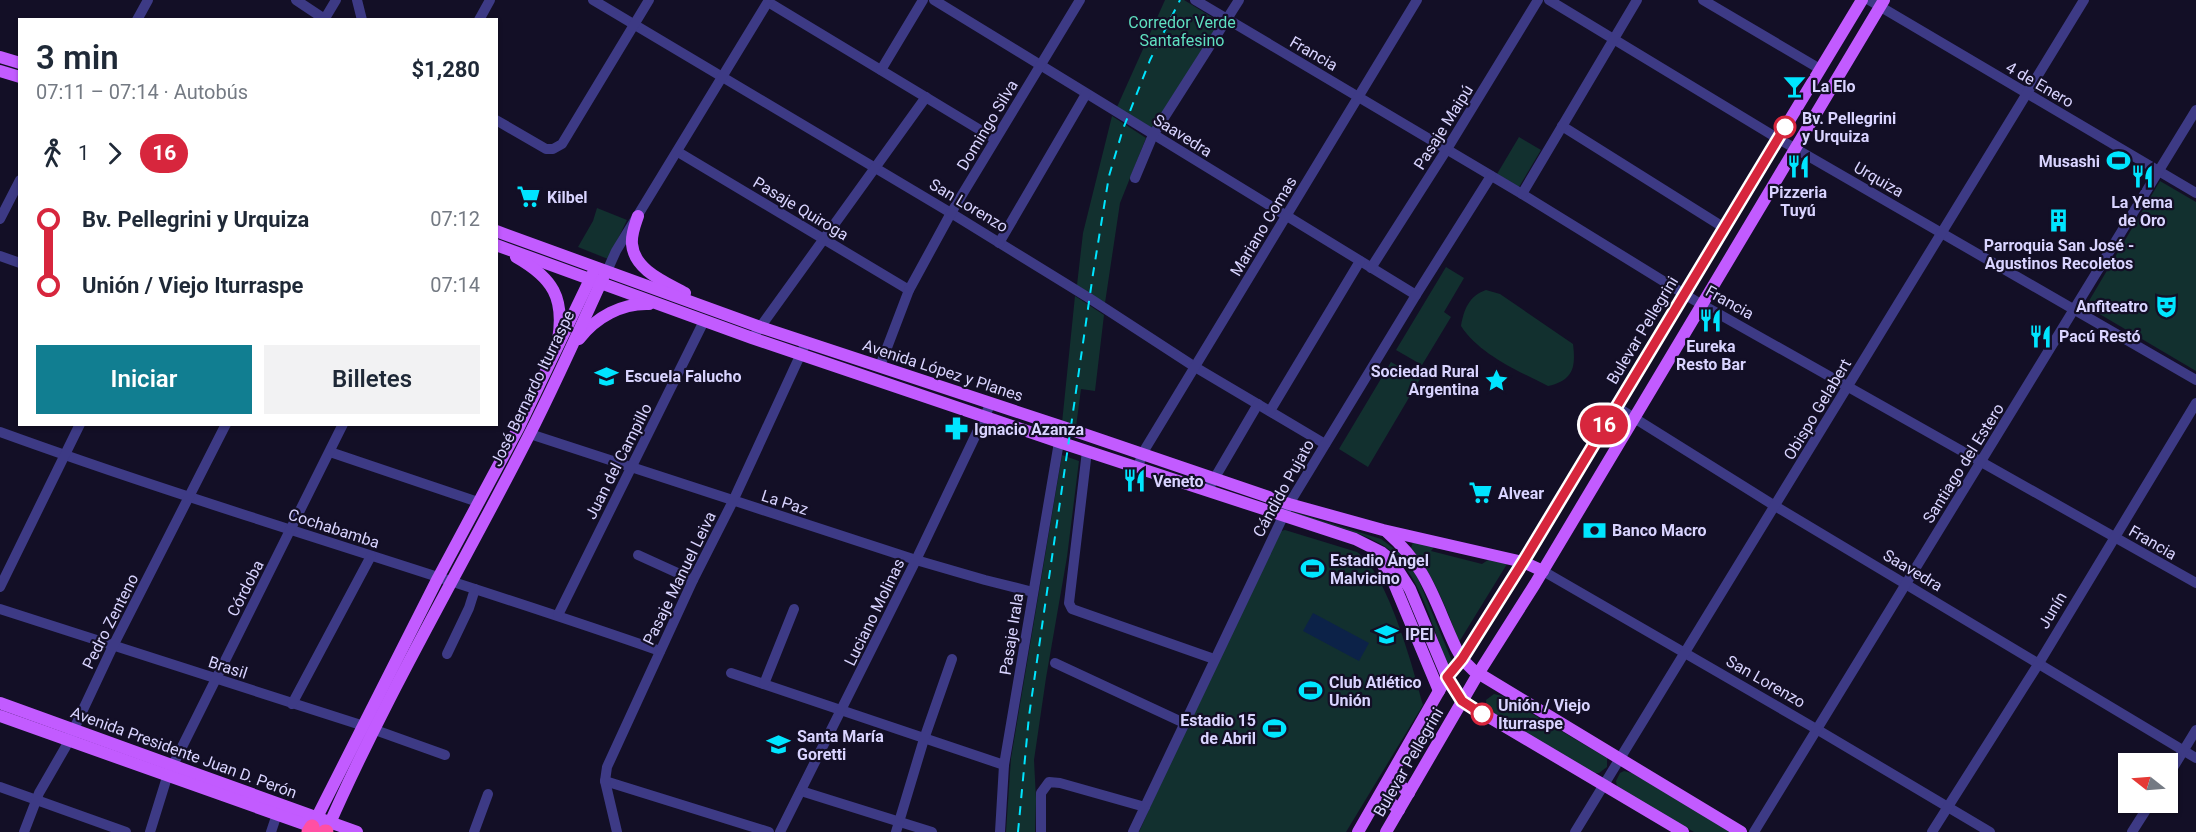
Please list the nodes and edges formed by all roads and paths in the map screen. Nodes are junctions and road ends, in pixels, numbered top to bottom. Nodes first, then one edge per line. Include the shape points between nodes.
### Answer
1 (148, 0) edge
2 (296, 0) edge
3 (336, 0) edge
4 (357, 0) edge
5 (490, 0) edge
6 (592, 0) edge
7 (649, 0) edge
8 (923, 0) edge
9 (934, 0) edge
10 (1080, 0) edge
11 (1195, 0) edge
12 (1239, 0) edge
13 (1417, 0) edge
14 (1538, 0) edge
15 (1549, 0) edge
16 (1637, 0) edge
17 (1703, 0) edge
18 (1862, 0) edge
19 (1869, 0) edge
20 (2084, 0) edge
21 (769, 1) edge
22 (1882, 4) edge
23 (137, 18) edge
24 (323, 18) edge
25 (326, 18) edge
26 (362, 18) edge
27 (480, 18) edge
28 (1227, 20) junction
29 (634, 24) junction
30 (1614, 38) junction
31 (0, 57) edge
32 (18, 62) edge
33 (1040, 65) junction
34 (1820, 69) junction
35 (0, 70) edge
36 (881, 70) junction
37 (18, 76) edge
38 (722, 76) junction
39 (2027, 93) junction
40 (1086, 94) junction
41 (926, 97) junction
42 (1359, 97) junction
43 (2196, 110) edge
44 (498, 121) edge
45 (1562, 126) junction
46 (1153, 135) junction
47 (995, 138) junction
48 (1778, 138) junction
49 (1447, 149) junction
50 (1797, 149) junction
51 (678, 152) junction
52 (875, 168) junction
53 (2159, 170) junction
54 (1491, 176) junction
55 (1135, 178) dead end
56 (18, 184) edge
57 (2196, 193) edge
58 (1522, 194) junction
59 (951, 213) junction
60 (638, 216) junction
61 (1286, 217) junction
62 (0, 219) edge
63 (1723, 227) junction
64 (498, 232) edge
65 (1942, 232) junction
66 (824, 238) junction
67 (999, 243) junction
68 (498, 247) edge
69 (498, 247) edge
70 (0, 256) edge
71 (18, 261) edge
72 (1360, 261) junction
73 (1371, 268) junction
74 (601, 269) junction
75 (596, 281) junction
76 (909, 290) junction
77 (1684, 294) junction
78 (1416, 295) junction
79 (1702, 304) junction
80 (661, 305) junction
81 (2075, 310) junction
82 (731, 317) junction
83 (704, 321) junction
84 (760, 327) junction
85 (752, 338) junction
86 (806, 342) junction
87 (801, 354) junction
88 (557, 364) junction
89 (880, 366) junction
90 (1195, 367) junction
91 (2196, 380) edge
92 (1849, 386) junction
93 (990, 403) junction
94 (2196, 403) edge
95 (1258, 404) junction
96 (1615, 406) junction
97 (1270, 411) junction
98 (985, 417) junction
99 (1634, 418) junction
100 (79, 426) edge
101 (225, 426) edge
102 (343, 426) edge
103 (0, 432) edge
104 (530, 434) junction
105 (1059, 442) junction
106 (1325, 444) junction
107 (1087, 451) junction
108 (330, 452) junction
109 (1142, 454) junction
110 (65, 456) junction
111 (1981, 460) junction
112 (632, 468) junction
113 (1138, 468) junction
114 (1213, 478) junction
115 (1208, 491) junction
116 (190, 497) junction
117 (733, 501) junction
118 (478, 502) junction
119 (1289, 504) junction
120 (1775, 506) junction
121 (1282, 516) junction
122 (291, 530) junction
123 (1383, 530) junction
124 (2114, 537) junction
125 (1370, 547) junction
126 (638, 555) dead end
127 (371, 556) junction
128 (916, 560) junction
129 (1523, 562) junction
130 (1543, 571) junction
131 (444, 580) junction
132 (693, 580) junction
133 (1907, 583) junction
134 (2196, 583) edge
135 (0, 587) edge
136 (475, 589) junction
137 (1033, 592) junction
138 (0, 609) edge
139 (794, 609) dead end
140 (558, 615) junction
141 (113, 646) junction
142 (660, 651) junction
143 (1685, 653) junction
144 (447, 654) dead end
145 (1214, 659) junction
146 (1462, 659) junction
147 (952, 660) dead end
148 (1055, 663) dead end
149 (2039, 663) junction
150 (731, 673) dead end
151 (1478, 674) junction
152 (1447, 677) junction
153 (216, 679) junction
154 (764, 684) junction
155 (1439, 691) junction
156 (1462, 701) junction
157 (0, 703) edge
158 (292, 704) junction
159 (842, 709) junction
160 (0, 716) edge
161 (1184, 723) junction
162 (369, 728) junction
163 (1818, 730) junction
164 (2196, 730) edge
165 (70, 735) junction
166 (924, 739) junction
167 (2184, 751) junction
168 (445, 755) dead end
169 (2196, 758) edge
170 (1620, 759) junction
171 (2178, 760) edge
172 (1004, 765) junction
173 (170, 770) junction
174 (1391, 777) junction
175 (605, 781) junction
176 (1605, 785) junction
177 (0, 787) edge
178 (801, 791) junction
179 (488, 794) dead end
180 (1381, 794) junction
181 (1409, 794) junction
182 (36, 800) junction
183 (1145, 807) junction
184 (1948, 807) junction
185 (1399, 810) junction
186 (2144, 813) edge
187 (277, 814) junction
188 (897, 827) edge
189 (321, 828) edge
190 (24, 832) edge
191 (126, 832) edge
192 (150, 832) edge
193 (270, 832) edge
194 (357, 832) edge
195 (474, 832) edge
196 (617, 832) edge
197 (769, 832) edge
198 (780, 832) edge
199 (932, 832) edge
200 (1000, 832) edge
201 (1041, 832) edge
202 (1133, 832) edge
203 (1358, 832) edge
204 (1386, 832) edge
205 (1575, 832) edge
206 (1683, 832) edge
207 (1742, 832) edge
208 (1754, 832) edge
209 (1932, 832) edge
210 (1990, 832) edge
211 (2132, 832) edge

1 - 23 street
2 - 24 street
3 - 25 street
4 - 26 street
5 - 27 street
6 - 29 street, San Lorenzo
7 - 29 street
8 - 36 street
9 - 33 street, Saavedra
10 - 33 street, Domingo Silva
11 - 28 street, Francia
12 - 28 street
13 - 42 street, Mariano Comas
14 - 49 street, Pasaje Maipú
15 - 30 street, Urquiza
16 - 30 street
17 - 34 street
18 - 34 main road, Bulevar Pellegrini
19 - 22 street, 4 de Enero
20 - 39 street, Obispo Gelabert
21 - 36 street
21 - 38 street, José Bernardo Iturraspe
22 - 39 street, 4 de Enero
22 - 50 main road, Bulevar Pellegrini
28 - 42 street, Francia
28 - 46 street
29 - 38 street, San Lorenzo
29 - 44 street via 562,144 546,149
30 - 45 street
30 - 48 street, Urquiza
31 - 32 main road
33 - 40 street, Saavedra
33 - 47 street, Domingo Silva
34 - 48 main road, Bulevar Pellegrini
35 - 37 main road
36 - 41 street
38 - 51 street, José Bernardo Iturraspe
38 - 52 street, San Lorenzo
39 - 53 street, 4 de Enero
39 - 65 street, Obispo Gelabert
40 - 46 street, Saavedra
40 - 67 street
41 - 47 street
41 - 52 street
42 - 49 street, Francia
42 - 61 street, Mariano Comas
43 - 53 street, Santiago del Estero
45 - 58 street
45 - 63 street
46 - 55 street
46 - 61 street, Saavedra
47 - 59 street, Domingo Silva
48 - 50 street, Urquiza
48 - 63 main road, Bulevar Pellegrini
49 - 54 street, Francia
49 - 73 street, Pasaje Maipú
50 - 65 street, Urquiza
50 - 79 main road, Bulevar Pellegrini
51 - 60 street, José Bernardo Iturraspe
51 - 66 street, Pasaje Quiroga
52 - 59 street, San Lorenzo
52 - 66 street
53 - 57 street, 4 de Enero
53 - 81 street, Santiago del Estero
54 - 58 street, Francia
54 - 78 street, Cándido Pujato
56 - 62 street
58 - 77 street, Francia
59 - 67 street, San Lorenzo
59 - 76 street, Domingo Silva
60 - 74 street, José Bernardo Iturraspe
60 - 82 main road via 632,243 643,267
61 - 72 street, Saavedra
61 - 90 street, Mariano Comas
63 - 77 main road, Bulevar Pellegrini
64 - 74 main road, Avenida López y Planes
65 - 81 street, Urquiza
65 - 92 street, Obispo Gelabert
66 - 76 street, Pasaje Quiroga
66 - 84 street
67 - 90 street, San Lorenzo
68 - 75 main road, Avenida López y Planes
69 - 88 main road via 527,264 553,288 560,316
70 - 71 street
72 - 73 street, Saavedra
72 - 97 street
73 - 78 street, Saavedra
74 - 75 main road, José Bernardo Iturraspe
74 - 82 main road, Avenida López y Planes
75 - 80 main road, Avenida López y Planes
75 - 88 main road, José Bernardo Iturraspe
76 - 89 street, Domingo Silva
77 - 79 street, Francia
77 - 96 main road, Bulevar Pellegrini
78 - 106 street, Cándido Pujato
79 - 92 street, Francia
79 - 99 main road, Bulevar Pellegrini
80 - 83 main road, Avenida López y Planes
80 - 88 main road via 634,304 615,310 597,321
81 - 91 street, Urquiza
81 - 111 street, Santiago del Estero
82 - 84 main road, Avenida López y Planes
83 - 85 main road, Avenida López y Planes
83 - 112 street, Juan del Campillo
84 - 85 street
84 - 86 main road, Avenida López y Planes
85 - 87 main road, Avenida López y Planes
86 - 87 street, Pasaje Manuel Leiva
86 - 89 main road, Avenida López y Planes
87 - 98 main road, Avenida López y Planes
87 - 117 street, Pasaje Manuel Leiva
88 - 104 main road, José Bernardo Iturraspe
88 - 118 main road, José Bernardo Iturraspe
89 - 93 main road, Avenida López y Planes
90 - 95 street, San Lorenzo
90 - 109 street, Mariano Comas
92 - 111 street, Francia
92 - 120 street, Obispo Gelabert
93 - 98 street, Luciano Molinas
93 - 109 main road, Avenida López y Planes
94 - 124 street, Junín
95 - 97 street, San Lorenzo
95 - 114 street
96 - 99 street, Saavedra
96 - 129 main road, Bulevar Pellegrini
97 - 106 street, San Lorenzo
98 - 105 main road, Avenida López y Planes
98 - 128 street, Luciano Molinas
99 - 120 street, Saavedra
99 - 130 main road, Bulevar Pellegrini
100 - 110 street
101 - 116 street, Pedro Zenteno
102 - 108 street, Córdoba
103 - 110 street, Cochabamba
104 - 112 street, La Paz
104 - 131 main road, José Bernardo Iturraspe
105 - 107 main road, Avenida López y Planes
105 - 137 street, Pasaje Irala
106 - 119 street, Cándido Pujato
107 - 113 main road, Avenida López y Planes
107 - 145 street via 1069,603 1072,609
108 - 118 street
108 - 122 street, Córdoba
109 - 113 street, Mariano Comas
109 - 114 main road, Avenida López y Planes
110 - 116 street, Cochabamba
110 - 135 street
111 - 124 street, Francia
111 - 133 street, Santiago del Estero
112 - 117 street, La Paz
112 - 140 street, Juan del Campillo
113 - 115 main road, Avenida López y Planes
114 - 115 street
114 - 119 main road, Avenida López y Planes
115 - 121 main road, Avenida López y Planes
116 - 122 street, Cochabamba
116 - 141 street, Pedro Zenteno
117 - 128 street, La Paz
117 - 132 street, Pasaje Manuel Leiva
118 - 131 main road, José Bernardo Iturraspe
119 - 121 street, Cándido Pujato
119 - 123 main road, Avenida López y Planes
120 - 133 street, Saavedra
120 - 143 street, Obispo Gelabert
121 - 125 main road, Avenida López y Planes via 1331,530
121 - 145 street, Cándido Pujato
122 - 127 street, Cochabamba
122 - 153 street, Córdoba
123 - 129 main road, Avenida López y Planes
123 - 146 main road, Avenida López y Planes via 1420,568
124 - 134 street, Francia
124 - 149 street, Junín
125 - 152 main road, Avenida López y Planes via 1392,561 1410,589
125 - 155 main road via 1393,581
126 - 132 street
127 - 131 street, Cochabamba
127 - 158 street
128 - 137 street, La Paz
128 - 159 street, Luciano Molinas
129 - 130 main road, San Lorenzo
129 - 146 main road, Bulevar Pellegrini
130 - 143 street, San Lorenzo
130 - 151 main road, Bulevar Pellegrini
131 - 136 street, Cochabamba
131 - 162 main road, José Bernardo Iturraspe
132 - 142 street, Pasaje Manuel Leiva
133 - 149 street, Saavedra
133 - 163 street, Santiago del Estero
136 - 140 street, Cochabamba
136 - 144 street
137 - 172 street, Pasaje Irala
138 - 141 street, Brasil
139 - 154 street
140 - 142 street, Cochabamba
141 - 153 street, Brasil
141 - 165 street, Pedro Zenteno
142 - 175 street, Pasaje Manuel Leiva via 607,767
143 - 163 street, San Lorenzo
143 - 170 street, Obispo Gelabert
145 - 161 street, Cándido Pujato
146 - 151 main road
146 - 152 main road, Bulevar Pellegrini
147 - 166 street
148 - 161 street
149 - 167 street, Saavedra
149 - 184 street, Junín
150 - 154 street
151 - 156 main road, Bulevar Pellegrini
151 - 170 main road
152 - 155 main road, Bulevar Pellegrini
152 - 156 main road, Avenida López y Planes
153 - 158 street, Brasil
153 - 173 street, Córdoba
154 - 159 street
155 - 174 main road, Bulevar Pellegrini
156 - 176 main road
156 - 181 main road, Bulevar Pellegrini
157 - 165 main road, Avenida Presidente Juan D. Perón
158 - 162 street, Brasil
159 - 166 street
159 - 178 street, Luciano Molinas
160 - 165 main road, Avenida Presidente Juan D. Perón
161 - 183 street, Cándido Pujato
162 - 168 street, Brasil
162 - 189 main road, José Bernardo Iturraspe
163 - 184 street, San Lorenzo
163 - 208 street, Santiago del Estero
164 - 167 street
165 - 173 main road, Avenida Presidente Juan D. Perón
165 - 182 street, Pedro Zenteno
166 - 172 street
166 - 188 street
167 - 169 street, Saavedra
167 - 171 street
170 - 176 street, Obispo Gelabert
170 - 207 main road
172 - 200 street, Pasaje Irala
173 - 187 main road, Avenida Presidente Juan D. Perón
173 - 189 main road, Avenida Presidente Juan D. Perón
173 - 192 street, Córdoba
174 - 180 main road, Bulevar Pellegrini
174 - 181 main road
175 - 196 street
175 - 197 street
176 - 205 street, Obispo Gelabert
176 - 206 main road
177 - 182 street
178 - 188 street
178 - 198 street, Luciano Molinas
179 - 195 street
180 - 185 main road
180 - 203 main road, Bulevar Pellegrini
181 - 185 main road, Bulevar Pellegrini
182 - 190 street, Pedro Zenteno
182 - 191 street
183 - 201 street via 1049,782 1041,793
183 - 202 street, Cándido Pujato
184 - 209 street, Junín
184 - 210 street, San Lorenzo
185 - 204 main road, Bulevar Pellegrini
186 - 211 street
187 - 189 main road, Avenida Presidente Juan D. Perón
187 - 193 street
188 - 199 street
189 - 194 main road, Avenida Presidente Juan D. Perón

